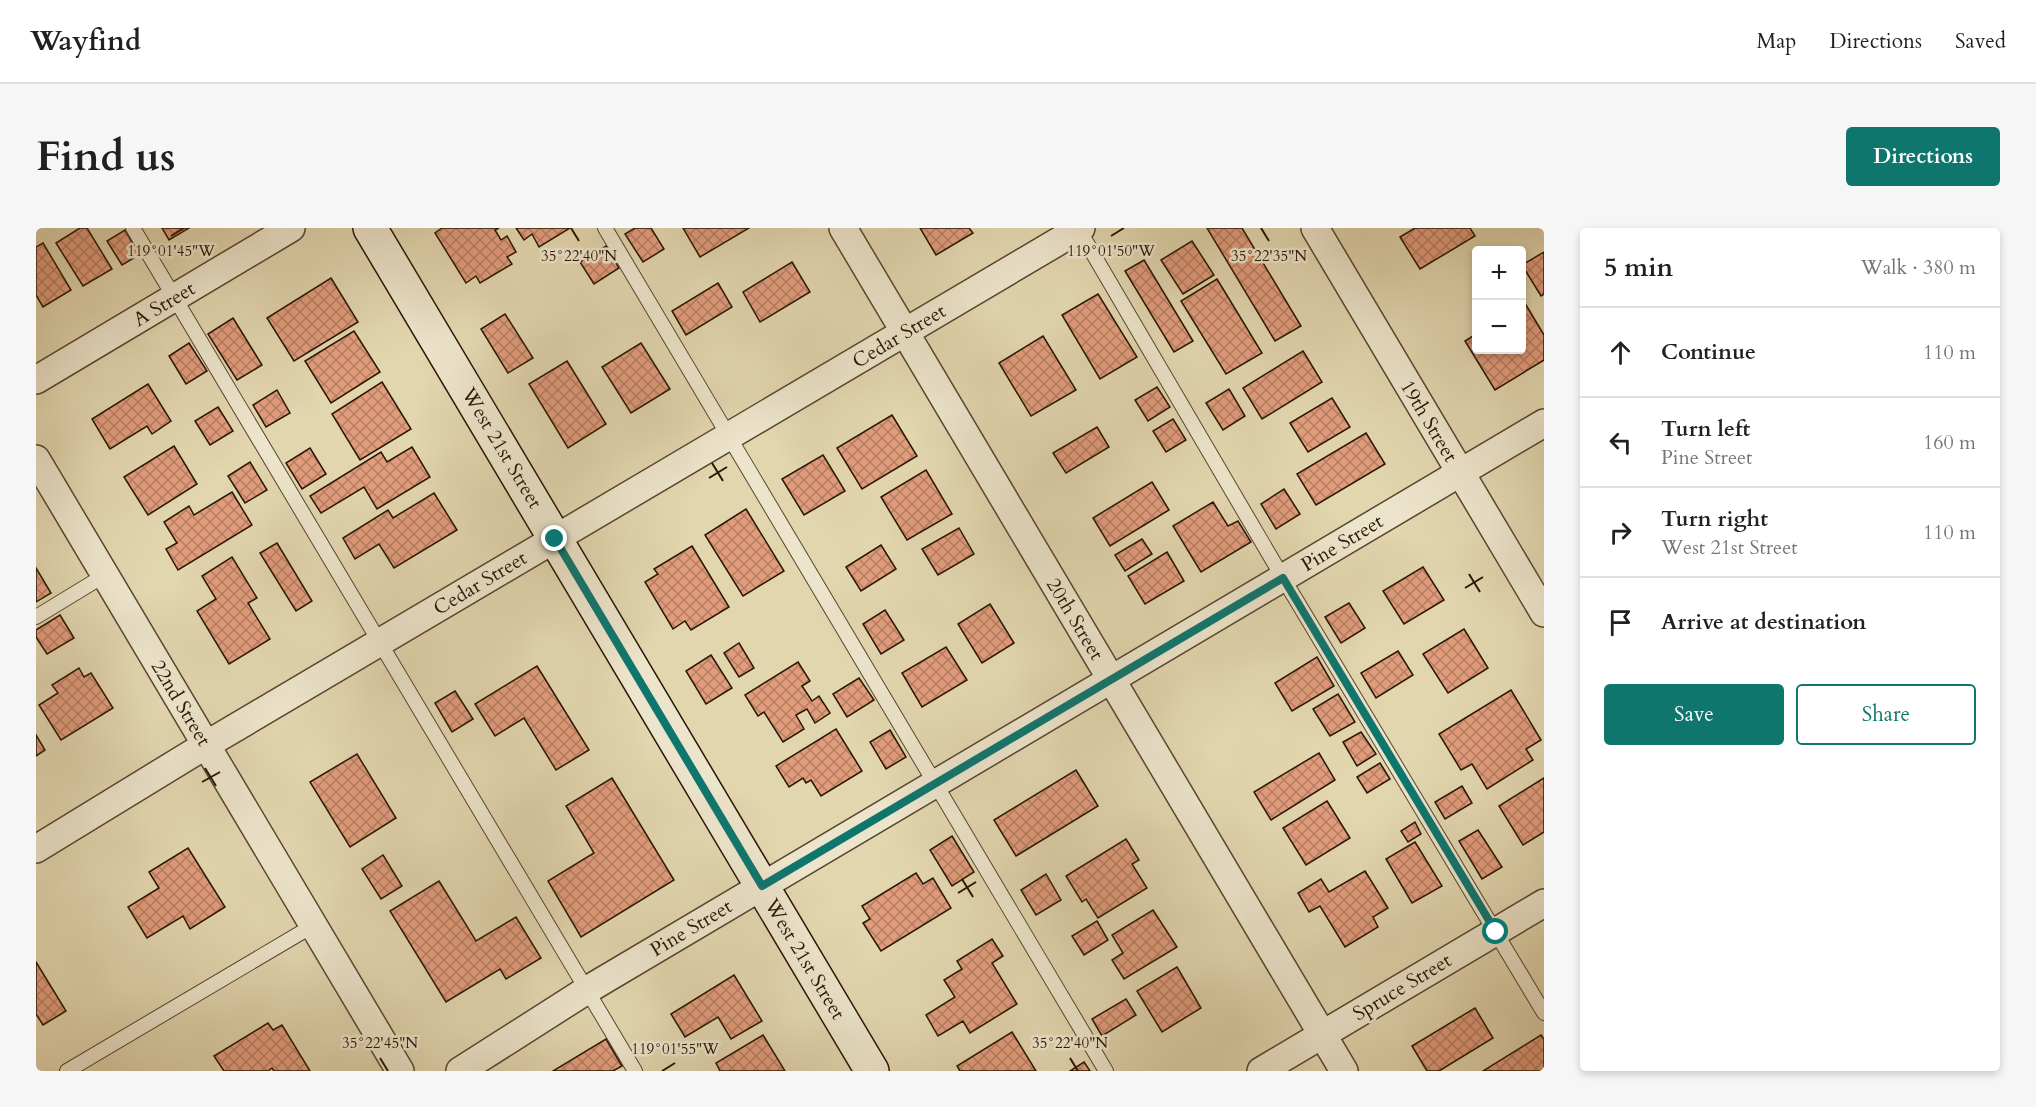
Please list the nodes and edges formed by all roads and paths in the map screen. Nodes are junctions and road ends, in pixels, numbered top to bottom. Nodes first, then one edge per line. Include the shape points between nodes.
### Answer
1 (132, 228) edge
2 (291, 228) edge
3 (370, 228) edge
4 (605, 228) edge
5 (843, 228) edge
6 (1079, 228) edge
7 (1315, 228) edge
8 (174, 298) junction
9 (904, 332) junction
10 (36, 380) edge
11 (1544, 423) edge
12 (728, 436) junction
13 (36, 459) edge
14 (1460, 473) junction
15 (555, 539) junction
16 (105, 575) junction
17 (1283, 578) junction
18 (1544, 614) edge
19 (36, 617) edge
20 (380, 643) junction
21 (1111, 680) junction
22 (206, 745) junction
23 (936, 783) junction
24 (36, 849) edge
25 (762, 886) junction
26 (1544, 903) edge
27 (314, 925) junction
28 (1496, 932) junction
29 (587, 990) junction
30 (1544, 1013) edge
31 (1322, 1035) junction
32 (67, 1071) edge
33 (400, 1071) edge
34 (460, 1071) edge
35 (635, 1071) edge
36 (872, 1071) edge
37 (1106, 1071) edge
38 (1261, 1071) edge
39 (1344, 1071) edge

1 - 8 lane
2 - 8 street, A Street
3 - 15 street, West 21st Street
4 - 12 lane
5 - 9 street, 20th Street
6 - 9 street, Cedar Street
6 - 17 lane
7 - 14 street, 19th Street
8 - 10 street, A Street
8 - 20 lane
9 - 12 street, Cedar Street
9 - 21 street, 20th Street
11 - 14 street, Pine Street
12 - 15 street, Cedar Street
12 - 23 lane
13 - 16 street, 22nd Street
14 - 17 street, Pine Street
14 - 18 street, 19th Street
15 - 20 street, Cedar Street
15 - 25 street, West 21st Street
16 - 19 lane
16 - 22 street, 22nd Street
17 - 21 street, Pine Street
17 - 28 lane
20 - 22 street, Cedar Street
20 - 29 lane
21 - 23 street, Pine Street
21 - 31 street, 20th Street
22 - 24 street, Cedar Street
22 - 27 street, 22nd Street
23 - 25 street, Pine Street
23 - 37 lane
25 - 29 street, Pine Street
25 - 36 street, West 21st Street
26 - 28 street, Spruce Street
27 - 32 lane
27 - 33 street, 22nd Street
28 - 30 lane
28 - 31 street, Spruce Street
29 - 34 street, Pine Street
29 - 35 lane
31 - 38 street, Spruce Street
31 - 39 street, 20th Street

